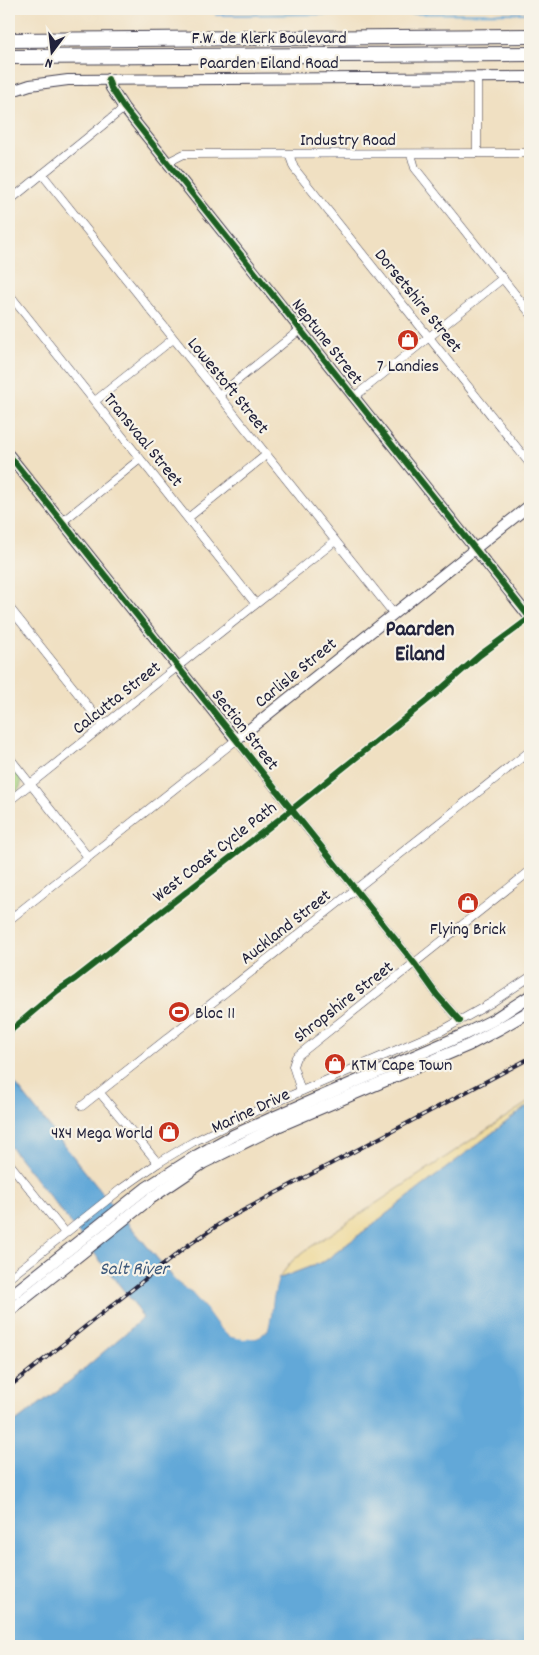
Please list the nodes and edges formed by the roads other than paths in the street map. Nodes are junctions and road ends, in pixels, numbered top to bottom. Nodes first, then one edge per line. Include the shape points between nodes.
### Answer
1 (530, 36) edge
2 (9, 40) edge
3 (530, 54) edge
4 (9, 57) edge
5 (530, 77) edge
6 (477, 78) junction
7 (108, 79) junction
8 (9, 92) edge
9 (124, 108) junction
10 (477, 153) junction
11 (530, 153) edge
12 (289, 154) junction
13 (411, 154) junction
14 (168, 162) junction
15 (42, 174) junction
16 (9, 201) edge
17 (502, 278) junction
18 (9, 294) edge
19 (530, 313) edge
20 (301, 329) junction
21 (429, 336) junction
22 (173, 339) junction
23 (218, 395) junction
24 (354, 397) junction
25 (95, 401) junction
26 (9, 455) edge
27 (266, 455) junction
28 (140, 459) junction
29 (530, 464) edge
30 (530, 505) edge
31 (188, 518) junction
32 (62, 522) junction
33 (335, 541) junction
34 (476, 549) junction
35 (255, 604) junction
36 (9, 607) edge
37 (394, 614) junction
38 (530, 618) edge
39 (178, 666) junction
40 (103, 725) junction
41 (236, 740) junction
42 (530, 751) edge
43 (9, 757) edge
44 (30, 784) junction
45 (9, 801) edge
46 (88, 857) junction
47 (530, 871) edge
48 (355, 890) junction
49 (9, 920) edge
50 (415, 964) junction
51 (530, 976) edge
52 (530, 996) edge
53 (530, 1011) edge
54 (460, 1021) junction
55 (301, 1091) junction
56 (100, 1093) junction
57 (82, 1106) dead end
58 (158, 1163) junction
59 (9, 1165) edge
60 (133, 1205) junction
61 (68, 1231) junction
62 (83, 1246) junction
63 (9, 1278) edge
64 (9, 1298) edge
65 (9, 1311) edge

1 - 2 highway, F.W. de Klerk Boulevard
3 - 4 highway, F.W. de Klerk Boulevard
5 - 6 street, Paarden Eiland Road
6 - 7 street, Paarden Eiland Road
6 - 10 street
7 - 8 street, Paarden Eiland Road via 49,81
7 - 9 street, Neptune Street
9 - 14 street, Neptune Street
9 - 15 street
10 - 11 street, Industry Road
10 - 13 street, Industry Road
12 - 13 street, Industry Road
12 - 14 street, Industry Road via 184,154
12 - 21 street, Dorsetshire Street via 294,168
13 - 17 street via 415,168
14 - 20 street, Neptune Street
15 - 16 street
15 - 22 street, Lowestoft Street
17 - 19 street
17 - 21 street
18 - 25 street, Transvaal Street
20 - 23 street
20 - 24 street, Neptune Street
21 - 24 street
21 - 29 street, Dorsetshire Street
22 - 23 street, Lowestoft Street
22 - 25 street
23 - 27 street, Lowestoft Street
24 - 34 street, Neptune Street
25 - 28 street, Transvaal Street
26 - 32 street, Section Street
27 - 31 street
27 - 33 street, Lowestoft Street
28 - 31 street, Transvaal Street
28 - 32 street
30 - 34 street, Carlisle Street
31 - 35 street, Transvaal Street
32 - 39 street, Section Street
33 - 35 street, Calcutta Street
33 - 37 street, Lowestoft Street
34 - 37 street, Carlisle Street
34 - 38 street, Neptune Street
35 - 39 street, Calcutta Street
36 - 40 street
37 - 41 street, Carlisle Street
39 - 40 street, Calcutta Street
39 - 41 street, Section Street
40 - 44 street, Calcutta Street
41 - 46 street, Carlisle Street
41 - 48 street, Section Street
42 - 48 street, Auckland Street
43 - 44 street
44 - 45 street, Calcutta Street
44 - 46 street
46 - 49 street, Carlisle Street
47 - 50 street, Shropshire Street
48 - 50 street, Section Street
48 - 56 street, Auckland Street
50 - 54 street, Section Street
50 - 55 street, Shropshire Street via 296,1057 293,1066
51 - 54 street
52 - 60 main road, Marine Drive via 463,1035 234,1135 146,1188
53 - 60 main road, Marine Drive via 468,1045 237,1146
54 - 55 street
55 - 58 street via 226,1125
56 - 57 street, Auckland Street
56 - 58 street
58 - 61 street
59 - 61 street
60 - 62 main road, Marine Drive
61 - 63 street
62 - 64 main road, Marine Drive
62 - 65 main road, Marine Drive

